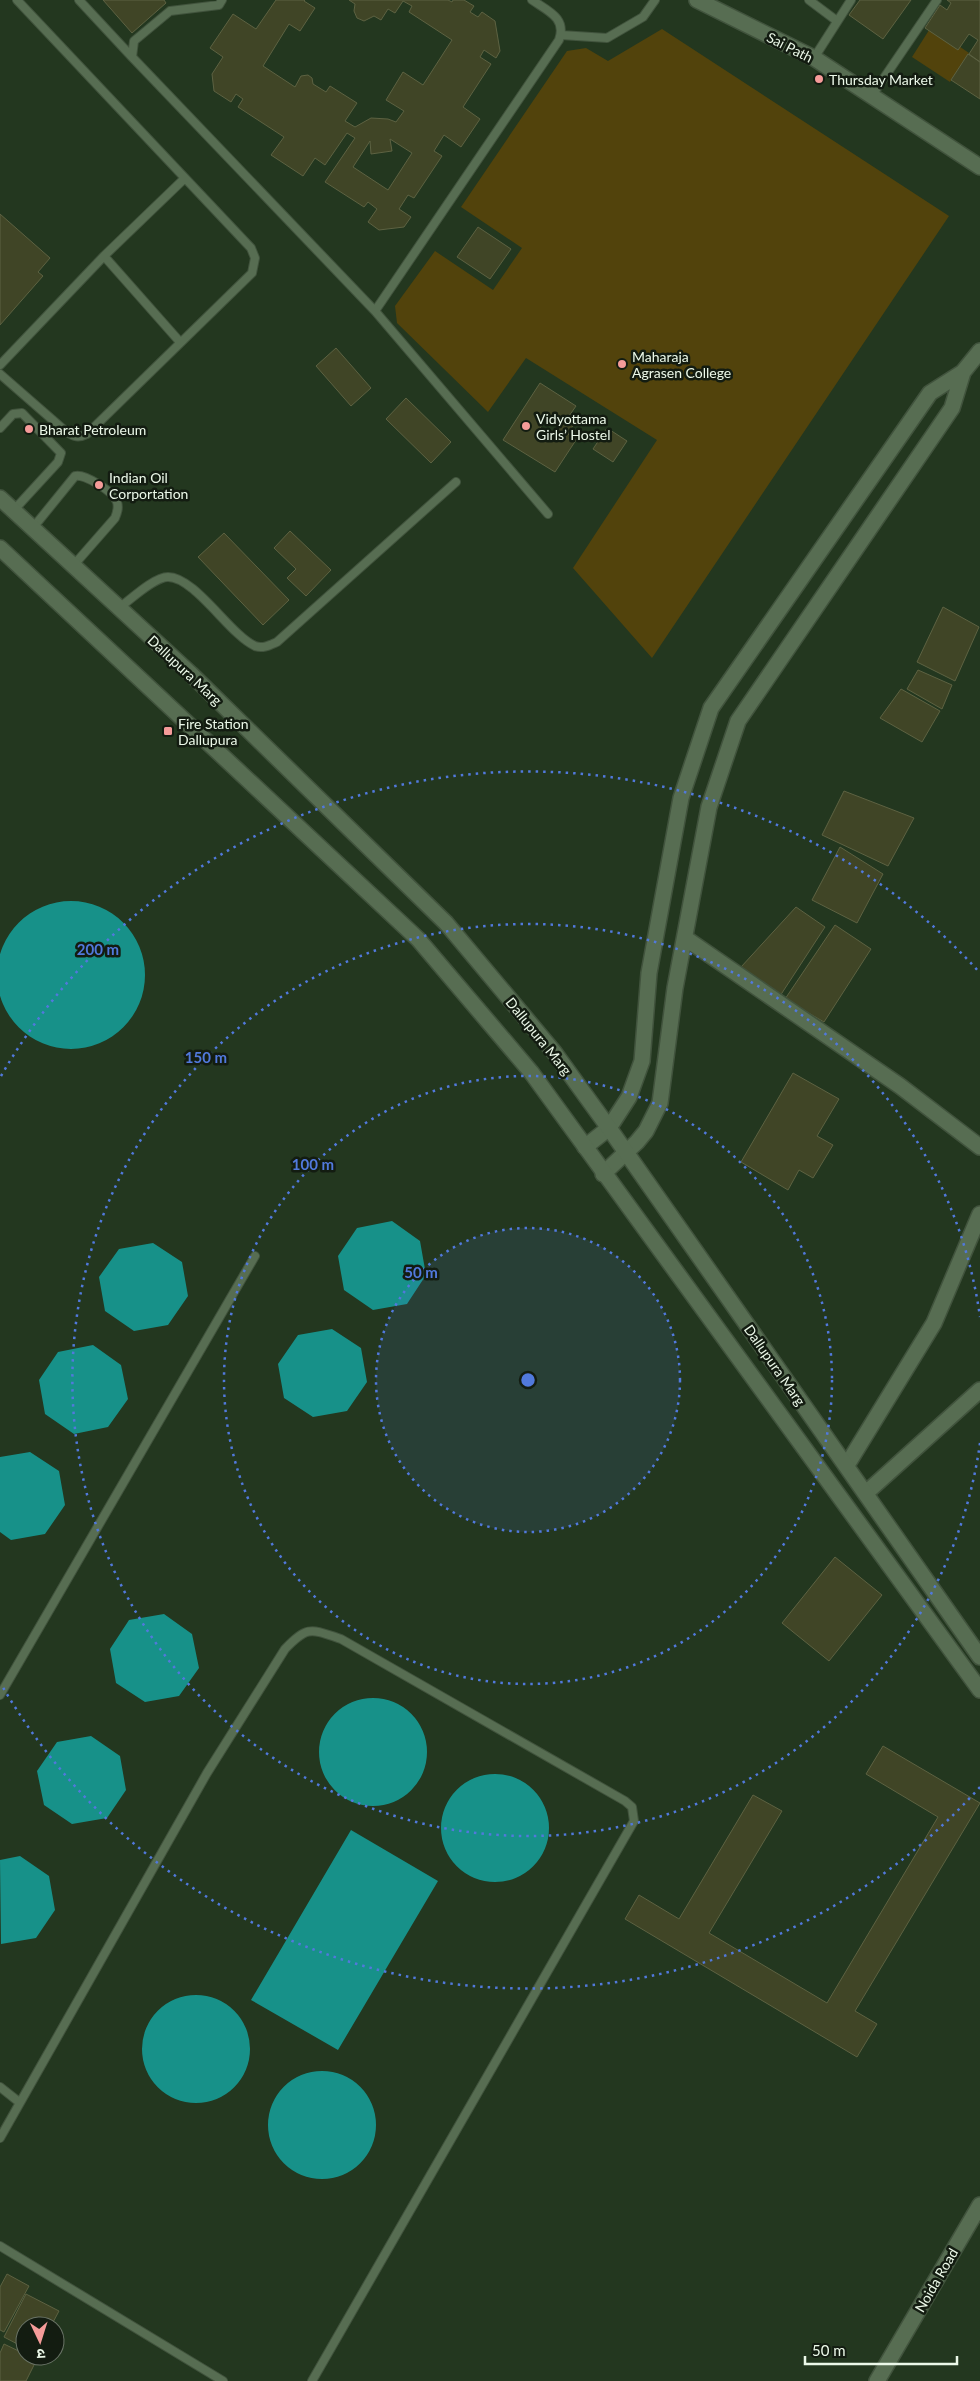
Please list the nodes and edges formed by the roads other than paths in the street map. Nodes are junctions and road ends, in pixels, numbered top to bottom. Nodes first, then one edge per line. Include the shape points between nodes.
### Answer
1 (17, 0) edge
2 (79, 0) edge
3 (222, 0) edge
4 (532, 0) edge
5 (655, 0) edge
6 (697, 0) edge
7 (809, 0) edge
8 (851, 0) edge
9 (937, 0) edge
10 (837, 21) junction
11 (561, 35) junction
12 (132, 57) junction
13 (814, 58) junction
14 (871, 97) junction
15 (980, 166) edge
16 (185, 178) junction
17 (104, 256) junction
18 (375, 311) junction
19 (180, 342) junction
20 (980, 351) edge
21 (0, 365) edge
22 (963, 372) junction
23 (0, 374) edge
24 (0, 428) edge
25 (456, 482) dead end
26 (0, 498) edge
27 (14, 510) junction
28 (548, 514) dead end
29 (32, 529) junction
30 (0, 548) edge
31 (73, 566) junction
32 (119, 608) junction
33 (684, 938) junction
34 (609, 1128) junction
35 (980, 1147) edge
36 (585, 1148) junction
37 (625, 1153) junction
38 (603, 1174) junction
39 (980, 1214) edge
40 (255, 1256) dead end
41 (980, 1390) edge
42 (847, 1465) junction
43 (866, 1493) junction
44 (980, 1658) edge
45 (980, 1690) edge
46 (0, 1695) edge
47 (0, 2087) edge
48 (19, 2102) junction
49 (0, 2138) edge
50 (980, 2205) edge
51 (0, 2246) edge
52 (223, 2381) edge
53 (312, 2381) edge
54 (877, 2381) edge

1 - 16 lane
2 - 12 lane
3 - 12 lane via 219,5 170,10 134,41
4 - 11 lane via 561,22
5 - 11 lane via 643,17 607,38
6 - 13 main road, Sai Path
7 - 10 lane
8 - 10 lane
9 - 14 lane
10 - 13 lane
11 - 18 lane
12 - 18 lane
13 - 14 main road, Sai Path
14 - 15 main road, Sai Path
16 - 17 lane
16 - 19 lane via 251,248 255,264 252,273
17 - 19 lane
17 - 21 lane
18 - 28 lane
19 - 23 lane via 80,438 63,429
20 - 22 main road
22 - 33 main road via 952,408 738,721 709,807
22 - 34 main road via 930,393 711,708 681,798 649,973 642,1061 629,1097
24 - 27 lane via 13,414 22,413 62,453 58,462
25 - 32 lane via 277,642 267,647 256,646 244,638 197,593 168,577 157,580
26 - 27 main road, Dallupura Marg
27 - 29 main road, Dallupura Marg
29 - 31 main road, Dallupura Marg
29 - 31 lane via 75,476 85,476 113,497 117,510 115,518
30 - 36 main road, Dallupura Marg via 418,939 530,1072
31 - 32 main road, Dallupura Marg
32 - 34 main road, Dallupura Marg via 446,923 554,1052
33 - 35 main road via 900,1086
33 - 37 main road via 660,1103 646,1131
34 - 36 main road
34 - 37 main road, Dallupura Marg
36 - 38 main road, Dallupura Marg
37 - 38 main road
37 - 42 main road, Dallupura Marg
38 - 45 main road, Dallupura Marg
39 - 42 main road via 934,1323
40 - 46 lane
41 - 43 main road
42 - 43 main road, Dallupura Marg
43 - 44 main road, Dallupura Marg
47 - 48 lane
48 - 49 lane
48 - 53 lane via 207,1773 285,1649 299,1634 315,1630 341,1639 632,1807 634,1821
50 - 54 main road, Noida Road
51 - 52 lane

